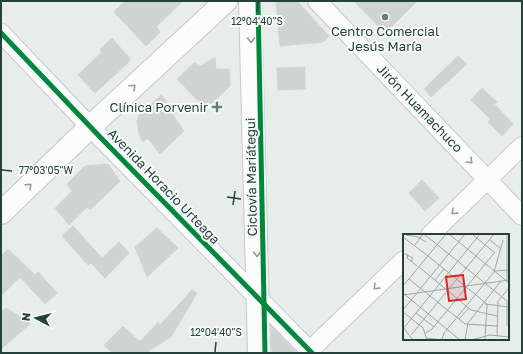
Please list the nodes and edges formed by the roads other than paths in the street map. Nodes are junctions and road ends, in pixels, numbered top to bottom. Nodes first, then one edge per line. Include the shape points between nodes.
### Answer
1 (226, 1) edge
2 (250, 1) edge
3 (317, 1) edge
4 (1, 33) edge
5 (90, 126) junction
6 (522, 146) edge
7 (488, 180) junction
8 (1, 213) edge
9 (522, 216) edge
10 (431, 234) edge
11 (403, 261) edge
12 (258, 298) junction
13 (310, 352) edge
14 (259, 353) edge

5 -> 1 street
2 -> 12 street
3 -> 7 street, Jirón Huamachuco
4 - 5 street, Avenida Horacio Urteaga
8 -> 5 street
5 - 12 street, Avenida Horacio Urteaga
6 - 7 street
7 - 9 street, Jirón Huamachuco
7 -> 10 street
11 -> 13 street
12 - 13 street, Avenida Horacio Urteaga
12 - 14 street

